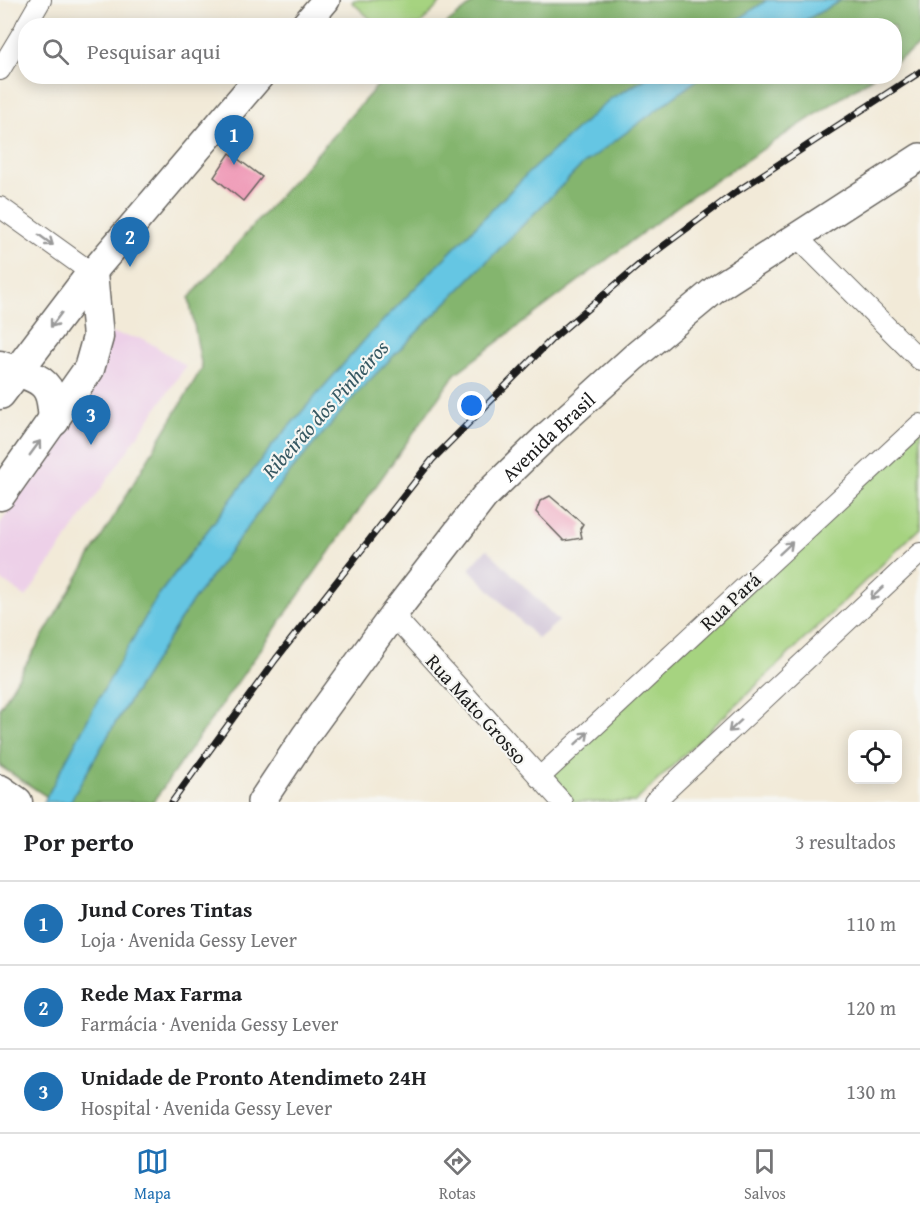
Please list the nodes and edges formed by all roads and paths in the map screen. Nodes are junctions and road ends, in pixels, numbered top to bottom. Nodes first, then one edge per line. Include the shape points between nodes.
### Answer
1 (42, 0) edge
2 (31, 18) edge
3 (18, 40) edge
4 (0, 70) edge
5 (253, 84) edge
6 (920, 157) edge
7 (0, 207) edge
8 (798, 238) junction
9 (92, 273) junction
10 (920, 360) edge
11 (5, 377) edge
12 (54, 421) junction
13 (920, 424) edge
14 (0, 495) edge
15 (920, 553) edge
16 (393, 615) junction
17 (539, 778) junction
18 (0, 790) edge
19 (16, 802) edge
20 (261, 802) edge
21 (562, 802) edge
22 (654, 802) edge

1 - 2 street
3 - 4 street
5 - 9 main road
6 - 8 main road, Avenida Brasil
7 -> 9 street
8 - 10 street
8 - 16 main road, Avenida Brasil via 717,288 550,433 484,496
9 -> 11 main road
9 - 12 main road via 98,337 89,369
11 - 12 main road via 31,376 43,383 50,393
14 -> 12 main road
17 -> 13 street, Rua Pará
15 -> 22 street
16 - 17 street, Rua Mato Grosso
16 - 20 main road, Avenida Brasil
17 - 21 street, Rua Mato Grosso
18 - 19 main road

